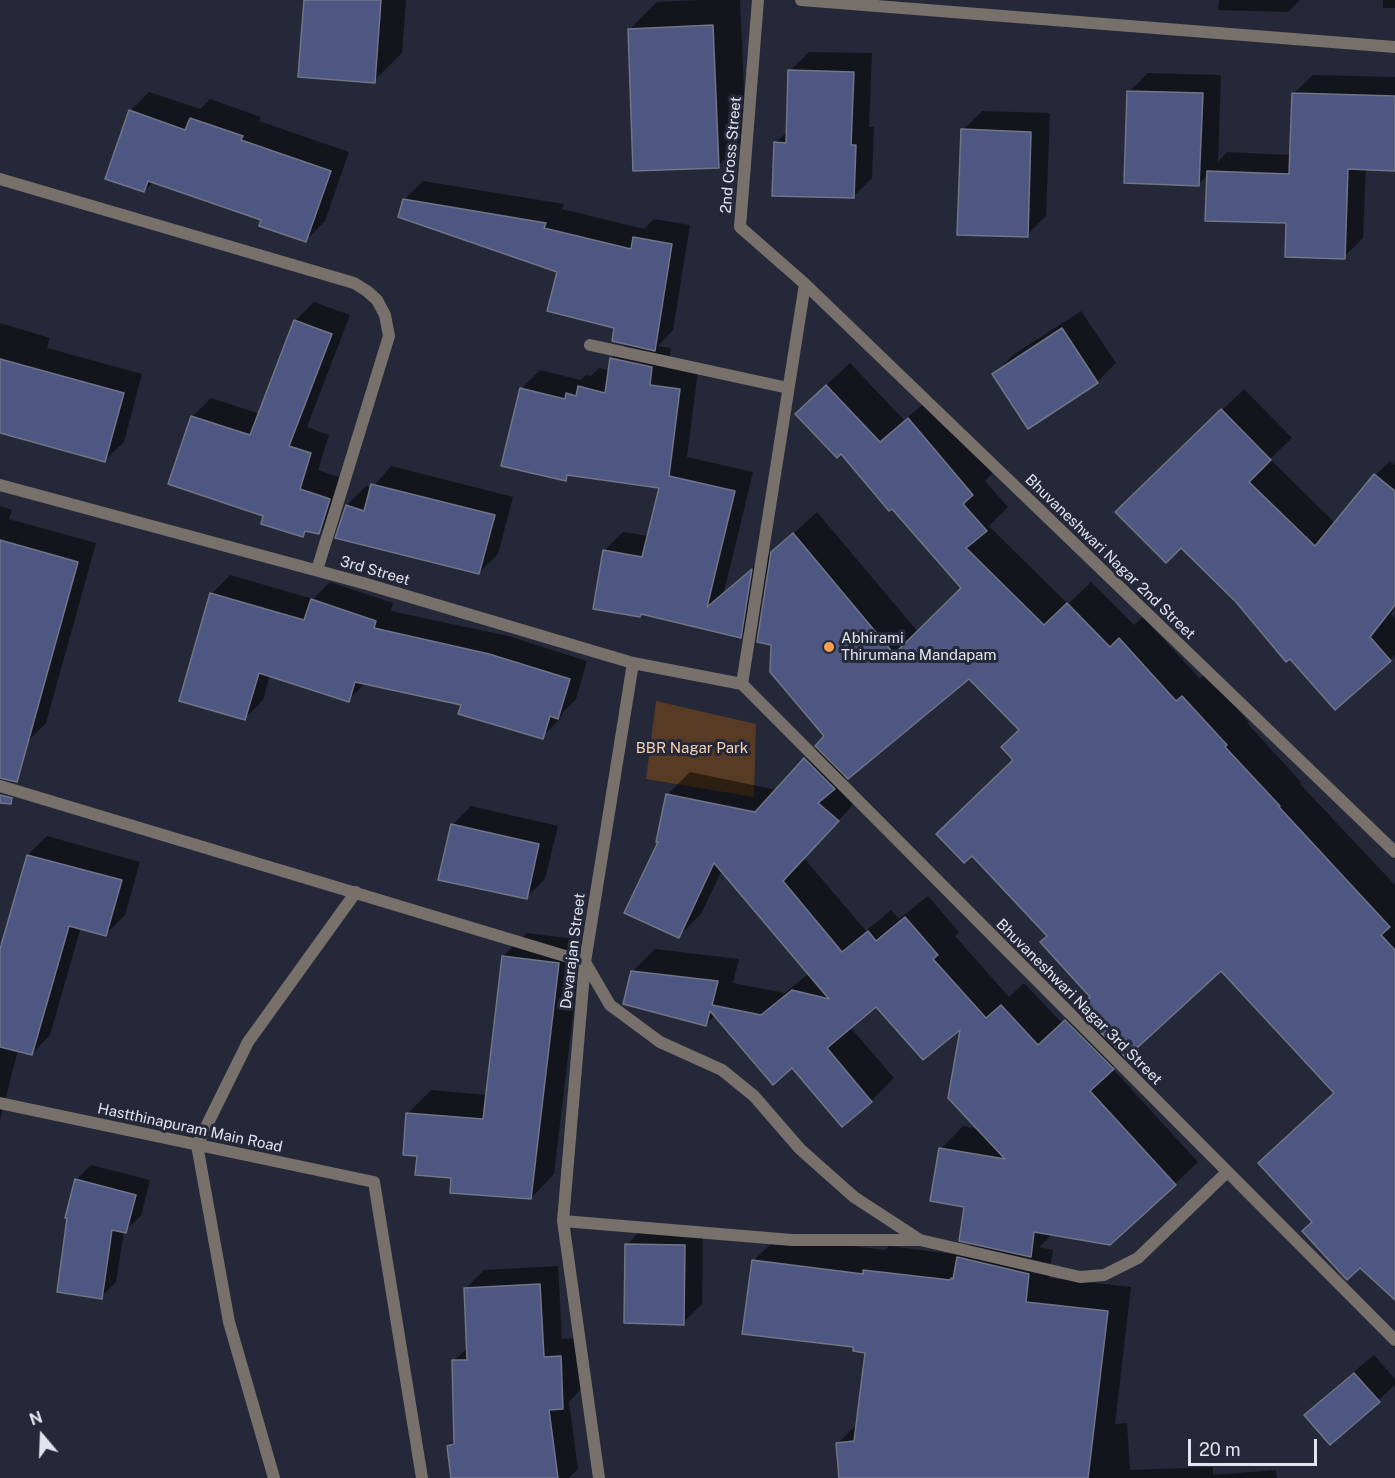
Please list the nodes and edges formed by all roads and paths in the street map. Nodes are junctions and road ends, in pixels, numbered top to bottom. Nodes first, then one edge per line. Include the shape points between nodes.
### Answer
1 (758, 0) edge
2 (801, 0) edge
3 (1395, 46) edge
4 (0, 179) edge
5 (805, 284) junction
6 (590, 345) dead end
7 (788, 388) junction
8 (0, 485) edge
9 (317, 570) junction
10 (633, 663) junction
11 (742, 684) junction
12 (0, 786) edge
13 (1395, 852) edge
14 (356, 892) junction
15 (585, 962) junction
16 (0, 1103) edge
17 (197, 1145) junction
18 (1227, 1172) junction
19 (563, 1221) junction
20 (920, 1240) junction
21 (1395, 1340) edge
22 (274, 1478) edge
23 (422, 1478) edge
24 (599, 1478) edge

1 - 5 street, 2nd Cross Street via 740,227
2 - 3 street
4 - 9 street via 354,283 377,300 389,336
5 - 7 street
5 - 13 street, Bhuvaneshwari Nagar 2nd Street
6 - 7 street
7 - 11 street
8 - 9 street, 3rd Street
9 - 10 street, 3rd Street
10 - 11 street, 3rd Street
10 - 15 street, Devarajan Street
11 - 18 street, Bhuvaneshwari Nagar 3rd Street
12 - 14 street
14 - 15 street
14 - 17 street via 248,1042
15 - 19 street, Devarajan Street
15 - 20 street via 610,1005 660,1042 722,1070 754,1096 800,1149 854,1197
16 - 17 street, Hastthinapuram Main Road
17 - 22 street via 229,1322
17 - 23 street, Hastthinapuram Main Road via 374,1182
18 - 20 street via 1138,1257 1104,1275 1080,1277
18 - 21 street, Bhuvaneshwari Nagar 3rd Street
19 - 20 street via 792,1240
19 - 24 street

